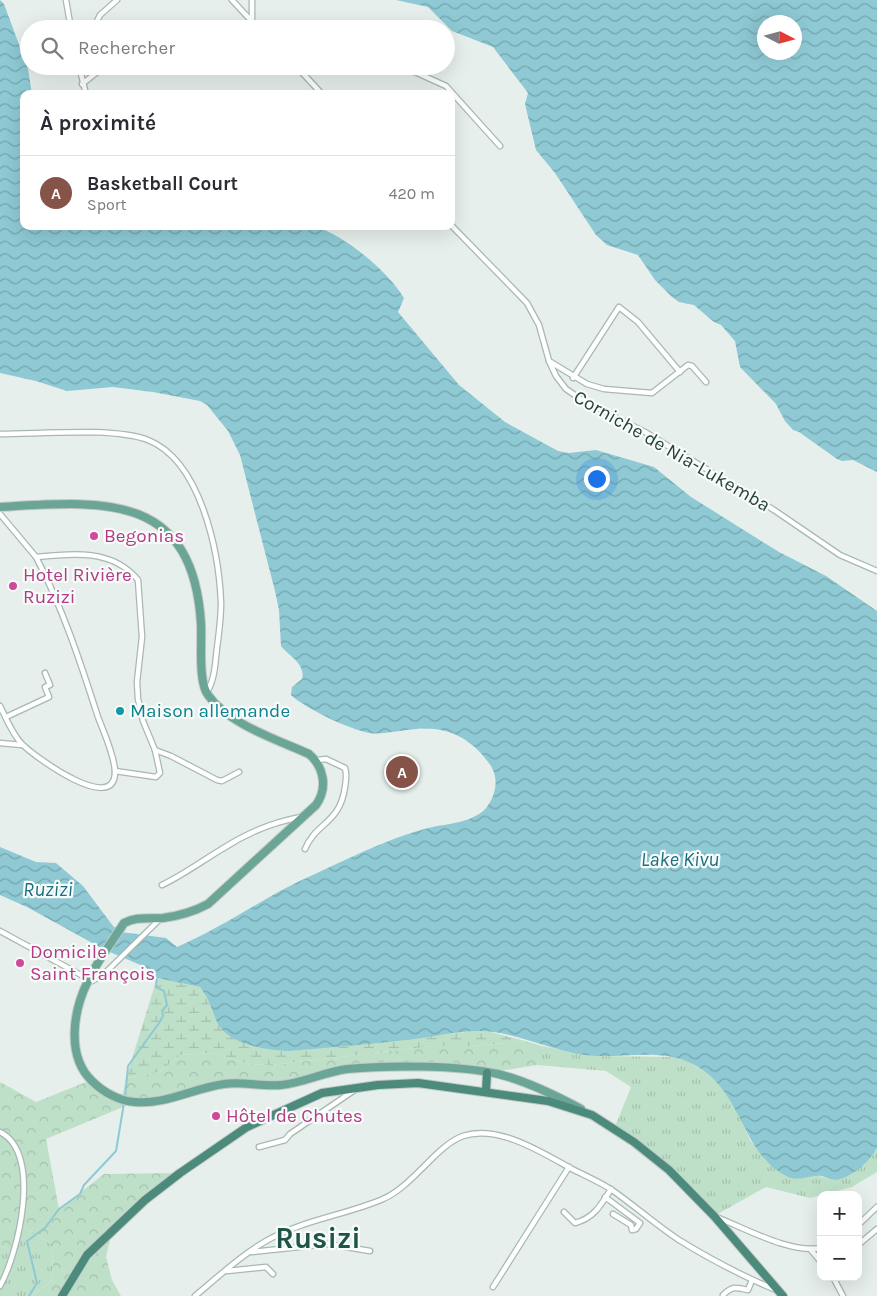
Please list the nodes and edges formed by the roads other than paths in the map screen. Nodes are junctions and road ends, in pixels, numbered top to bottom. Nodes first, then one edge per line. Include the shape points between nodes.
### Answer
1 (66, 0) edge
2 (117, 0) edge
3 (232, 0) edge
4 (252, 0) edge
5 (69, 20) edge
6 (98, 20) edge
7 (251, 20) edge
8 (252, 20) edge
9 (80, 75) edge
10 (94, 75) edge
11 (304, 75) edge
12 (422, 75) edge
13 (82, 84) junction
14 (84, 90) edge
15 (318, 90) edge
16 (450, 90) edge
17 (455, 96) edge
18 (500, 146) dead end
19 (455, 229) edge
20 (548, 361) junction
21 (680, 372) junction
22 (573, 378) junction
23 (706, 382) dead end
24 (0, 434) edge
25 (0, 507) edge
26 (0, 514) edge
27 (36, 557) junction
28 (877, 571) edge
29 (45, 673) dead end
30 (206, 693) junction
31 (0, 706) edge
32 (6, 717) junction
33 (0, 743) edge
34 (22, 745) junction
35 (155, 750) junction
36 (316, 760) junction
37 (115, 771) junction
38 (239, 772) dead end
39 (305, 816) junction
40 (305, 849) dead end
41 (162, 885) dead end
42 (161, 918) junction
43 (0, 931) edge
44 (88, 981) junction
45 (487, 1073) junction
46 (359, 1087) junction
47 (486, 1091) junction
48 (592, 1116) junction
49 (0, 1132) edge
50 (259, 1147) dead end
51 (568, 1167) junction
52 (611, 1189) junction
53 (605, 1197) junction
54 (877, 1207) edge
55 (564, 1212) dead end
56 (613, 1214) dead end
57 (714, 1216) junction
58 (862, 1221) edge
59 (877, 1229) edge
60 (862, 1242) edge
61 (817, 1249) edge
62 (810, 1250) junction
63 (370, 1251) dead end
64 (250, 1252) junction
65 (817, 1254) edge
66 (226, 1271) junction
67 (273, 1274) dead end
68 (752, 1280) junction
69 (836, 1281) edge
70 (0, 1286) edge
71 (493, 1287) dead end
72 (748, 1290) junction
73 (780, 1293) edge
74 (723, 1295) edge
75 (62, 1296) edge
76 (194, 1296) edge
77 (744, 1296) edge
78 (843, 1296) edge

1 - 5 street
2 - 6 street
3 - 7 street
4 - 8 street
9 - 13 street
10 - 13 street
11 - 15 street
12 - 16 street
13 - 14 street
17 - 18 street
19 - 20 street, Corniche de Nia-Lukemba via 527,303 539,325
20 - 22 street
20 - 28 street, Corniche de Nia-Lukemba via 566,389 582,400 645,432 774,510 840,555
21 - 22 street via 656,392 646,394 604,389
21 - 22 street via 638,322 618,307
21 - 23 street via 685,366 692,366
24 - 30 street via 113,433 133,436 162,447 179,464 192,482 201,504 219,584 220,620 214,676
25 - 30 main road via 104,505 137,512 158,525 180,549 193,577
26 - 27 street
27 - 35 street via 67,554 100,556 120,562 138,580 142,638 137,687 142,721
27 - 37 street via 79,662
29 - 32 street via 50,685 45,687 49,697
30 - 36 main road via 216,705 235,718
31 - 32 street
32 - 34 street
33 - 34 street
34 - 37 street via 89,786 108,787
35 - 37 street via 160,775
35 - 38 street via 218,780
36 - 39 main road via 323,774 322,791 320,799
36 - 40 street via 326,759 345,768 345,787 339,810
39 - 41 street via 288,819 224,847
39 - 42 main road via 208,904
42 - 44 street via 105,973
42 - 44 main road via 134,918 124,923
43 - 44 street
44 - 45 main road via 76,1018 75,1048 79,1062 99,1088 135,1102 158,1101 226,1083 282,1085 346,1069 425,1068
45 - 47 highway
45 - 48 main road via 546,1091
46 - 47 highway via 418,1084
46 - 50 street via 286,1140
46 - 75 highway via 322,1093 248,1127 180,1172 145,1200 88,1255
47 - 48 highway via 548,1101
48 - 57 highway via 634,1142 669,1170
49 - 70 street via 12,1143 19,1156 23,1194 21,1225
51 - 52 street
51 - 64 street via 525,1144 499,1136 463,1136 384,1199 288,1231
51 - 71 street
52 - 53 street
52 - 68 street via 678,1239
53 - 55 street via 597,1211 586,1220 575,1223
53 - 56 street via 640,1223 632,1230 631,1225
54 - 58 street
57 - 62 street via 787,1245
57 - 73 highway
59 - 60 street
61 - 62 street
62 - 65 street
63 - 64 street via 328,1244
64 - 66 street
66 - 67 street via 266,1267
66 - 76 street
68 - 72 street
68 - 73 street
69 - 78 street
72 - 74 street via 738,1286
72 - 77 street

